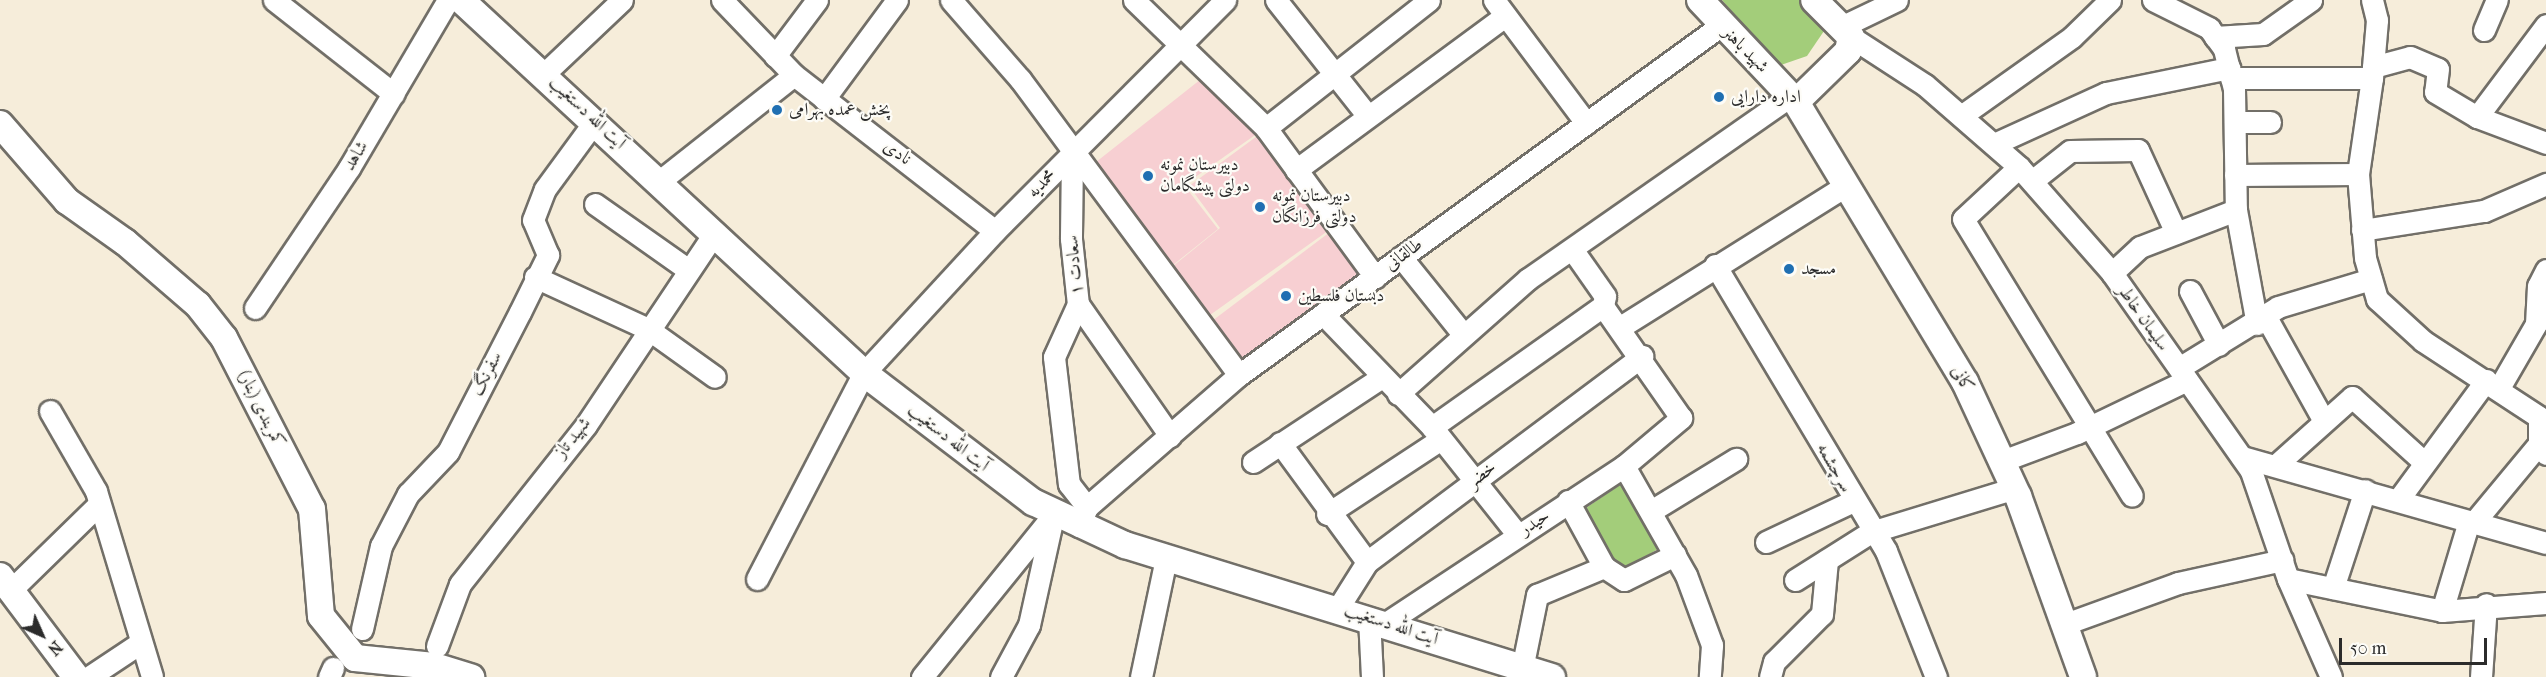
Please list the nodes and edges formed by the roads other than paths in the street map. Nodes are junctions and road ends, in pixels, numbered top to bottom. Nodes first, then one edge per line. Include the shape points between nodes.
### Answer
1 (274, 0) edge
2 (448, 0) edge
3 (461, 0) edge
4 (622, 0) edge
5 (722, 0) edge
6 (817, 0) edge
7 (897, 0) edge
8 (951, 0) edge
9 (1134, 0) edge
10 (1225, 0) edge
11 (1276, 0) edge
12 (1429, 0) edge
13 (1700, 0) edge
14 (1814, 0) edge
15 (1897, 0) edge
16 (2110, 0) edge
17 (2153, 0) edge
18 (2311, 0) edge
19 (2372, 0) edge
20 (2497, 0) edge
21 (1499, 8) edge
22 (2546, 25) edge
23 (1720, 26) junction
24 (2484, 30) dead end
25 (1846, 32) junction
26 (2216, 37) junction
27 (1182, 49) junction
28 (775, 56) junction
29 (1335, 72) junction
30 (2373, 72) junction
31 (544, 73) junction
32 (2230, 73) junction
33 (794, 75) junction
34 (394, 94) junction
35 (824, 99) junction
36 (1793, 99) junction
37 (1367, 115) junction
38 (1961, 117) junction
39 (2477, 117) junction
40 (595, 121) junction
41 (2270, 122) dead end
42 (1586, 123) junction
43 (2235, 123) junction
44 (0, 124) edge
45 (1266, 128) junction
46 (2546, 143) edge
47 (1994, 144) junction
48 (1072, 154) junction
49 (1296, 170) junction
50 (2025, 174) junction
51 (2358, 174) junction
52 (2235, 176) junction
53 (661, 180) junction
54 (2546, 184) edge
55 (1845, 186) junction
56 (595, 204) dead end
57 (2236, 210) junction
58 (2362, 230) junction
59 (995, 231) junction
60 (715, 232) junction
61 (2176, 233) junction
62 (1572, 249) junction
63 (1401, 257) junction
64 (1715, 265) junction
65 (687, 269) junction
66 (2546, 270) edge
67 (2112, 273) junction
68 (536, 277) junction
69 (1375, 277) junction
70 (2371, 279) junction
71 (2190, 291) dead end
72 (1078, 304) junction
73 (1603, 306) junction
74 (255, 308) dead end
75 (1323, 314) junction
76 (2262, 321) junction
77 (1622, 326) junction
78 (648, 329) junction
79 (1462, 333) junction
80 (2219, 345) junction
81 (1642, 356) junction
82 (864, 374) junction
83 (2183, 374) junction
84 (1239, 375) junction
85 (715, 377) dead end
86 (1382, 377) junction
87 (2493, 384) junction
88 (1398, 394) junction
89 (50, 411) dead end
90 (2542, 415) edge
91 (2324, 421) junction
92 (2093, 425) junction
93 (1437, 433) junction
94 (1170, 436) junction
95 (1280, 443) junction
96 (2542, 449) edge
97 (2242, 457) junction
98 (1737, 459) dead end
99 (2002, 461) junction
100 (1253, 462) dead end
101 (2425, 464) junction
102 (2276, 465) junction
103 (1624, 466) junction
104 (1478, 479) junction
105 (2014, 488) junction
106 (2365, 490) junction
107 (2132, 496) dead end
108 (2398, 500) junction
109 (1568, 501) junction
110 (1853, 501) junction
111 (99, 504) junction
112 (1651, 511) junction
113 (1054, 514) junction
114 (1327, 514) junction
115 (1083, 516) junction
116 (2472, 521) junction
117 (1871, 532) junction
118 (1517, 534) junction
119 (1766, 542) dead end
120 (2546, 543) edge
121 (1675, 555) junction
122 (1166, 558) junction
123 (1827, 560) junction
124 (1367, 562) junction
125 (1604, 567) junction
126 (2285, 569) junction
127 (757, 579) dead end
128 (1796, 580) dead end
129 (6, 582) edge
130 (2333, 588) junction
131 (2546, 603) edge
132 (2486, 604) junction
133 (1338, 608) junction
134 (2442, 611) junction
135 (1378, 620) junction
136 (2065, 624) junction
137 (362, 629) dead end
138 (140, 643) junction
139 (438, 646) dead end
140 (1522, 669) junction
141 (75, 677) edge
142 (89, 677) edge
143 (152, 677) edge
144 (471, 677) edge
145 (922, 677) edge
146 (1001, 677) edge
147 (1141, 677) edge
148 (1372, 677) edge
149 (1552, 677) edge
150 (1710, 677) edge
151 (1770, 677) edge
152 (1936, 677) edge
153 (2084, 677) edge
154 (2331, 677) edge
155 (2481, 677) edge

1 - 34 street
2 - 34 street, شاهد
3 - 31 street, آیت الله دستغیب
4 - 31 street
5 - 28 street, نادی
6 - 28 street
7 - 35 street
8 - 48 street via 1020,79
9 - 27 street
10 - 27 street, محمدیه
11 - 29 street
12 - 29 street
13 - 23 street, شهید باهنر
14 - 25 street
15 - 25 street
16 - 38 street via 2072,37
17 - 26 street via 2187,13
18 - 26 street via 2263,34
19 - 30 street via 2377,20
20 - 24 street
21 - 37 street
21 - 42 street
22 - 39 street
23 - 36 street, شهید باهنر
23 - 42 street, طالقانی
25 - 36 street via 1848,51
25 - 38 street, سلیمان خاطر via 1925,85
26 - 32 street
27 - 45 street
27 - 48 street, محمدیه
28 - 33 street, نادی
29 - 37 street
29 - 45 street
30 - 32 street
30 - 39 street via 2410,57 2438,69 2435,92
30 - 51 street
31 - 40 street, آیت الله دستغیب
32 - 43 street
32 - 47 street via 2106,93
33 - 35 street, نادی
33 - 53 street
34 - 74 street, شاهد
35 - 59 street, نادی
36 - 55 street, کانی
36 - 62 street
37 - 49 street
38 - 47 street, سلیمان خاطر
39 - 46 street
40 - 53 street, آیت الله دستغیب
40 - 68 street, سفرنگ via 545,189 533,220 548,255
41 - 43 street
42 - 63 street, طالقانی
43 - 52 street
44 - 144 street, کمربندی (بنار) via 67,201 125,242 198,305 224,338 312,509 321,616 355,658 434,666
45 - 49 street
47 - 50 street, سلیمان خاطر
48 - 59 street, محمدیه
48 - 72 street, سعادت ۱ via 1071,239
48 - 84 street
49 - 69 street
50 - 61 street via 2070,151 2138,150
50 - 67 street, سلیمان خاطر
50 - 92 street via 1963,219
51 - 52 street
51 - 58 street
52 - 57 street
53 - 60 street, آیت الله دستغیب
54 - 58 street via 2484,211
55 - 64 street
55 - 99 street, کانی via 1965,382
56 - 65 street
57 - 61 street
57 - 76 street
58 - 70 street
59 - 82 street, محمدیه
60 - 65 street, شهید تاز
60 - 82 street, آیت الله دستغیب
61 - 67 street via 2140,247
62 - 73 street via 1605,296
62 - 79 street
63 - 69 street, طالقانی
63 - 79 street
64 - 77 street
64 - 110 street, سرچشمه
65 - 78 street, شهید تاز
66 - 87 street via 2538,286 2536,324
67 - 83 street, سلیمان خاطر
68 - 78 street
68 - 137 street, سفرنگ via 448,452 408,494 381,546
69 - 75 street, طالقانی
70 - 76 street via 2277,307
70 - 87 street via 2377,299 2423,341
71 - 80 street
72 - 94 street
72 - 115 street, سعادت ۱ via 1054,357 1069,484
73 - 77 street
73 - 93 street
75 - 84 street, طالقانی
75 - 86 street
76 - 80 street
76 - 91 street
77 - 81 street
78 - 85 street
78 - 139 street, شهید تاز via 586,425 460,584
79 - 88 street
80 - 83 street
81 - 103 street, حیدر via 1681,418
81 - 104 street, خضر
82 - 113 street, آیت الله دستغیب
82 - 127 street, محمدیه
83 - 92 street
83 - 97 street, سلیمان خاطر
84 - 94 street, طالقانی
86 - 88 street
86 - 95 street
87 - 90 street
87 - 101 street
88 - 93 street
89 - 111 street
90 - 96 street
91 - 101 street via 2352,397
91 - 102 street
92 - 99 street
92 - 107 street
93 - 104 street
93 - 114 street
94 - 115 street, طالقانی
95 - 100 street
95 - 114 street
96 - 116 street
97 - 102 street
97 - 126 street, سلیمان خاطر
98 - 112 street
99 - 105 street, کانی
101 - 108 street
102 - 106 street
103 - 109 street, حیدر
103 - 112 street
104 - 118 street
104 - 124 street, خضر
105 - 117 street
105 - 136 street, کانی
106 - 108 street
106 - 130 street
108 - 116 street
109 - 118 street, حیدر
109 - 125 street
110 - 117 street, سرچشمه
110 - 119 street
111 - 129 street
111 - 138 street
112 - 121 street
113 - 115 street, آیت الله دستغیب
113 - 145 street
113 - 146 street via 1029,625
114 - 124 street
115 - 122 street, آیت الله دستغیب
116 - 120 street
116 - 134 street
117 - 123 street
117 - 152 street, سرچشمه via 1886,551
118 - 135 street, حیدر
121 - 125 street via 1624,580
121 - 150 street via 1712,645
122 - 133 street, آیت الله دستغیب
122 - 147 street
123 - 128 street
123 - 151 street via 1822,614 1774,663
124 - 133 street, خضر
125 - 140 street via 1537,595
126 - 130 street
126 - 136 street via 2178,583
126 - 154 street, سلیمان خاطر
129 - 141 street
130 - 134 street
131 - 132 street
132 - 134 street
132 - 155 street
133 - 135 street, آیت الله دستغیب
135 - 140 street, آیت الله دستغیب
135 - 148 street
136 - 153 street, کانی
138 - 142 street
138 - 143 street
140 - 149 street, آیت الله دستغیب

